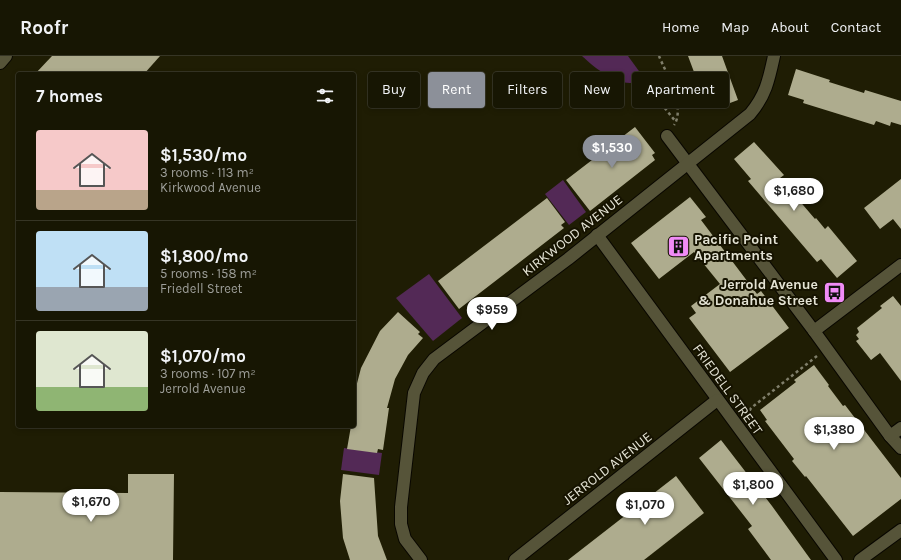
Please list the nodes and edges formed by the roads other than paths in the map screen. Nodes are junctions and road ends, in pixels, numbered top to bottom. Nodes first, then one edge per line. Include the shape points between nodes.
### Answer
1 (6, 56) edge
2 (774, 56) edge
3 (0, 63) edge
4 (667, 136) dead end
5 (688, 164) junction
6 (597, 235) junction
7 (901, 265) edge
8 (814, 331) junction
9 (717, 400) junction
10 (901, 428) edge
11 (890, 436) junction
12 (901, 448) edge
13 (901, 530) edge
14 (421, 560) edge
15 (515, 560) edge
16 (836, 560) edge
17 (860, 560) edge

1 - 3 street
2 - 5 street, KIRKWOOD AVENUE via 764,93 755,108
4 - 5 street
5 - 6 street, KIRKWOOD AVENUE
5 - 8 street
6 - 9 street, FRIEDELL STREET
6 - 14 street, KIRKWOOD AVENUE via 434,359 422,373 414,393 401,507 405,539
7 - 8 street
8 - 11 street
9 - 15 street, JERROLD AVENUE
9 - 16 street, FRIEDELL STREET
10 - 11 street
11 - 12 street
13 - 17 street

